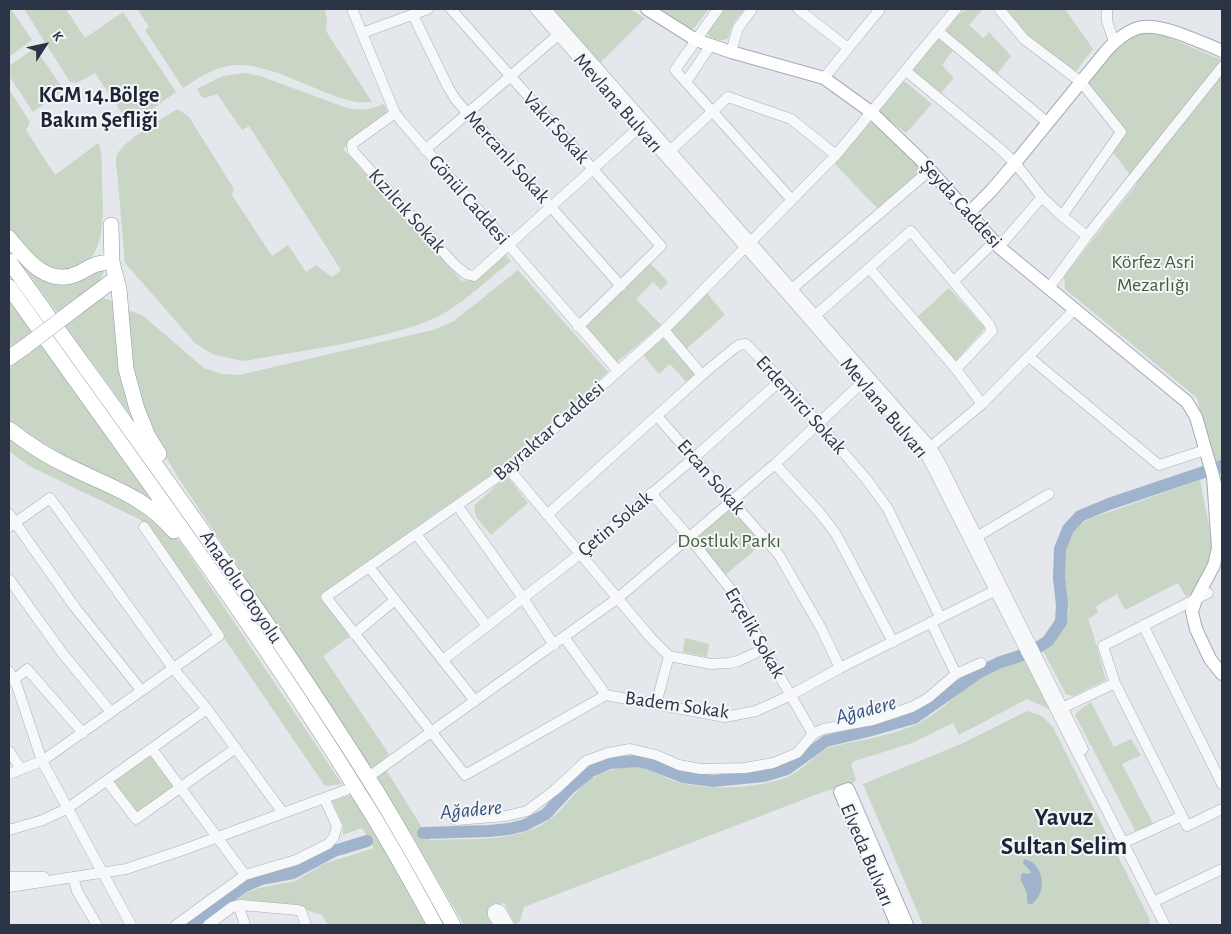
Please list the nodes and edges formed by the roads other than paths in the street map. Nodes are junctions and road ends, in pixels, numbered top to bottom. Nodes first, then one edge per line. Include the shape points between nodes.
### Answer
1 (352, 9) edge
2 (428, 9) edge
3 (451, 9) edge
4 (535, 9) edge
5 (546, 9) edge
6 (647, 9) edge
7 (718, 9) edge
8 (752, 9) edge
9 (798, 9) edge
10 (880, 9) edge
11 (956, 9) edge
12 (999, 9) edge
13 (1108, 9) edge
14 (413, 15) junction
15 (938, 31) junction
16 (362, 33) junction
17 (558, 35) junction
18 (696, 40) junction
19 (1114, 42) junction
20 (710, 45) junction
21 (848, 48) junction
22 (1222, 51) edge
23 (731, 52) junction
24 (1222, 67) edge
25 (906, 71) junction
26 (511, 77) junction
27 (824, 78) junction
28 (686, 82) junction
29 (1081, 82) junction
30 (712, 111) junction
31 (396, 112) junction
32 (871, 112) junction
33 (468, 113) junction
34 (1048, 123) junction
35 (643, 124) junction
36 (425, 150) junction
37 (671, 150) junction
38 (836, 155) junction
39 (1015, 163) junction
40 (592, 169) junction
41 (930, 170) junction
42 (1042, 197) junction
43 (792, 200) junction
44 (551, 207) junction
45 (968, 214) junction
46 (1062, 216) junction
47 (1087, 236) junction
48 (9, 238) edge
49 (508, 245) junction
50 (749, 245) junction
51 (996, 245) junction
52 (9, 261) edge
53 (112, 262) junction
54 (91, 265) junction
55 (869, 268) junction
56 (116, 278) junction
57 (954, 281) junction
58 (621, 286) junction
59 (9, 287) edge
60 (792, 288) junction
61 (1049, 288) junction
62 (94, 295) junction
63 (120, 303) junction
64 (1075, 309) junction
65 (816, 314) junction
66 (578, 327) junction
67 (664, 330) junction
68 (1029, 357) junction
69 (9, 358) edge
70 (956, 369) junction
71 (618, 371) junction
72 (702, 376) junction
73 (866, 379) junction
74 (781, 380) junction
75 (982, 404) junction
76 (657, 416) junction
77 (819, 423) junction
78 (9, 429) edge
79 (928, 450) junction
80 (1205, 450) junction
81 (694, 457) junction
82 (775, 464) junction
83 (509, 469) junction
84 (651, 493) junction
85 (1049, 494) dead end
86 (732, 501) junction
87 (1220, 502) edge
88 (457, 505) junction
89 (547, 515) junction
90 (11, 521) edge
91 (144, 526) dead end
92 (416, 534) junction
93 (689, 537) junction
94 (973, 539) junction
95 (580, 554) junction
96 (369, 567) junction
97 (1222, 568) edge
98 (9, 579) edge
99 (225, 591) junction
100 (994, 591) junction
101 (1202, 596) junction
102 (523, 598) junction
103 (618, 598) junction
104 (395, 600) junction
105 (935, 619) junction
106 (487, 626) junction
107 (1143, 626) junction
108 (354, 634) junction
109 (564, 637) junction
110 (1022, 637) junction
111 (893, 642) junction
112 (554, 645) junction
113 (282, 647) junction
114 (764, 649) junction
115 (669, 656) junction
116 (443, 660) junction
117 (981, 663) dead end
118 (1222, 663) edge
119 (173, 668) junction
120 (840, 668) junction
121 (956, 674) junction
122 (1222, 674) edge
123 (11, 676) edge
124 (1115, 683) junction
125 (141, 690) junction
126 (606, 695) junction
127 (791, 695) junction
128 (475, 702) junction
129 (656, 704) junction
130 (207, 709) junction
131 (1059, 710) junction
132 (111, 712) junction
133 (83, 733) junction
134 (431, 733) junction
135 (813, 734) junction
136 (236, 748) junction
137 (152, 749) junction
138 (9, 751) edge
139 (42, 761) junction
140 (21, 769) junction
141 (374, 773) dead end
142 (9, 774) edge
143 (107, 782) junction
144 (1222, 784) edge
145 (181, 788) junction
146 (346, 790) dead end
147 (324, 798) junction
148 (68, 808) junction
149 (1222, 809) edge
150 (283, 813) junction
151 (1182, 816) junction
152 (456, 820) dead end
153 (9, 830) edge
154 (218, 838) junction
155 (1125, 842) junction
156 (1222, 868) edge
157 (102, 873) junction
158 (245, 875) junction
159 (9, 877) edge
160 (73, 877) junction
161 (9, 887) edge
162 (1156, 901) junction
163 (239, 906) junction
164 (97, 925) edge
165 (131, 925) edge
166 (176, 925) edge
167 (208, 925) edge
168 (245, 925) edge
169 (306, 925) edge
170 (435, 925) edge
171 (453, 925) edge
172 (499, 925) edge
173 (509, 925) edge
174 (897, 925) edge
175 (906, 925) edge
176 (1165, 925) edge
177 (1171, 925) edge

1 - 16 street, Gönül Caddesi
2 - 14 street
3 - 26 street, Vakıf Sokak
4 - 17 street, Mevlana Bulvarı
5 - 35 street, Mevlana Bulvarı
6 - 18 main road, Şeyda Caddesi
7 - 18 street
8 - 23 street via 738,28
9 - 21 street
10 - 21 street
11 - 15 street, Bayraktar Caddesi
12 - 29 street via 1024,39
13 - 19 street
14 - 16 street
14 - 33 street, Mercanlı Sokak via 448,87
15 - 25 street, Bayraktar Caddesi
15 - 34 street
16 - 31 street, Gönül Caddesi
17 - 26 street
17 - 35 street, Mevlana Bulvarı
18 - 20 main road, Şeyda Caddesi
18 - 28 street via 675,70
19 - 22 main road via 1133,29 1152,25
19 - 29 main road
20 - 23 main road, Şeyda Caddesi
20 - 28 street
21 - 27 street
23 - 27 main road, Şeyda Caddesi
24 - 47 street
25 - 32 street, Bayraktar Caddesi
25 - 39 street
26 - 33 street
26 - 40 street, Vakıf Sokak
27 - 32 main road, Şeyda Caddesi
28 - 30 street
29 - 34 main road
29 - 46 street via 1121,132
30 - 37 street
30 - 38 street via 728,97 785,116
30 - 43 street
31 - 36 street, Gönül Caddesi
31 - 49 street, Kızılcık Sokak via 352,144 356,155 466,274 477,275
32 - 38 street, Bayraktar Caddesi
32 - 41 main road, Şeyda Caddesi
33 - 36 street
33 - 44 street, Mercanlı Sokak
34 - 39 main road
35 - 37 street, Mevlana Bulvarı
35 - 40 street
35 - 50 street, Mevlana Bulvarı
36 - 49 street, Gönül Caddesi
37 - 50 street, Mevlana Bulvarı
38 - 43 street, Bayraktar Caddesi
39 - 42 street
39 - 45 main road
40 - 44 street
40 - 58 street, Vakıf Sokak via 661,246
41 - 45 main road, Şeyda Caddesi
41 - 60 street
42 - 46 street
42 - 51 street
43 - 50 street, Bayraktar Caddesi
44 - 49 street
44 - 58 street, Mercanlı Sokak
45 - 51 main road, Şeyda Caddesi
46 - 47 street
47 - 61 street
48 - 54 highway via 28,261 45,274 71,276
49 - 66 street, Gönül Caddesi
50 - 60 street, Mevlana Bulvarı
50 - 67 street, Bayraktar Caddesi
50 - 73 street, Mevlana Bulvarı
51 - 57 street
51 - 61 main road, Şeyda Caddesi
52 - 113 highway, Anadolu Otoyolu via 187,508
53 - 54 highway
53 - 54 highway via 111,225
53 - 56 highway
55 - 57 street via 911,231
55 - 65 street
55 - 70 street
56 - 62 highway
56 - 63 highway
57 - 70 street via 992,331
58 - 66 street
59 - 99 highway, Anadolu Otoyolu
60 - 65 street, Mevlana Bulvarı
61 - 64 main road, Şeyda Caddesi
62 - 63 highway via 112,296
62 - 69 highway, bridge
63 - 113 highway via 126,369 148,436
64 - 68 street
64 - 80 main road, Şeyda Caddesi via 1186,402 1196,417
65 - 73 street, Mevlana Bulvarı
66 - 71 street, Gönül Caddesi
67 - 71 street, Bayraktar Caddesi
67 - 72 street
68 - 75 street
68 - 80 street via 1159,465
70 - 75 street
71 - 83 street, Bayraktar Caddesi
72 - 74 street, Erdemirci Sokak via 732,350 746,344
72 - 76 street, Erdemirci Sokak
73 - 77 street
73 - 79 street, Mevlana Bulvarı
74 - 77 street, Erdemirci Sokak
74 - 81 street, Çetin Sokak
75 - 79 street
76 - 81 street, Ercan Sokak
76 - 89 street, Erdemirci Sokak
77 - 82 street
77 - 105 street, Erdemirci Sokak via 888,509
78 - 99 highway via 48,456 143,503 165,521
79 - 94 street, Mevlana Bulvarı
80 - 87 main road, Şeyda Caddesi
81 - 84 street, Çetin Sokak
81 - 86 street, Ercan Sokak
82 - 86 street
82 - 111 street via 836,534
83 - 88 street, Bayraktar Caddesi
83 - 89 street
84 - 93 street, Erçelik Sokak
84 - 95 street, Çetin Sokak
85 - 94 street
86 - 93 street
86 - 120 street, Ercan Sokak via 779,555
87 - 101 main road, Şeyda Caddesi via 1218,548
88 - 92 street, Bayraktar Caddesi
88 - 102 street
89 - 95 street
90 - 119 street via 50,498
90 - 125 street
91 - 119 street via 219,636
92 - 96 street, Bayraktar Caddesi
92 - 106 street
93 - 103 street
93 - 114 street, Erçelik Sokak via 736,596
94 - 100 street, Mevlana Bulvarı
94 - 110 street, Mevlana Bulvarı
95 - 102 street, Çetin Sokak
95 - 103 street
96 - 104 street
96 - 108 street, Bayraktar Caddesi via 326,597
97 - 101 main road, Şeyda Caddesi
98 - 132 street via 63,654
99 - 170 highway, Anadolu Otoyolu via 346,772
100 - 105 street, Badem Sokak
100 - 110 street, Mevlana Bulvarı
101 - 107 street
101 - 118 main road, Şeyda Caddesi via 1202,629
101 - 122 main road, Şeyda Caddesi via 1192,612 1196,629 1210,659
102 - 106 street, Çetin Sokak
102 - 112 street
103 - 109 street
103 - 115 street
104 - 108 street
104 - 116 street
105 - 111 street, Badem Sokak
105 - 121 street, Erdemirci Sokak
106 - 116 street, Çetin Sokak
107 - 124 street via 1104,646
107 - 144 street
108 - 134 street
109 - 112 street
109 - 126 street
110 - 131 street, Mevlana Bulvarı
111 - 120 street, Badem Sokak
112 - 128 street
113 - 171 highway, Anadolu Otoyolu via 375,790
114 - 115 street via 738,661 721,664
114 - 127 street, Erçelik Sokak
115 - 129 street
116 - 128 street
117 - 121 street
119 - 125 street
119 - 130 street
120 - 127 street, Badem Sokak
121 - 135 street via 912,708
123 - 133 street via 27,669
123 - 139 street
124 - 131 street
124 - 151 street
125 - 132 street
126 - 129 street, Badem Sokak
126 - 134 street, Badem Sokak via 465,775
127 - 129 street, Badem Sokak via 756,711 725,717
127 - 135 street, Erçelik Sokak
128 - 134 street
130 - 136 street
130 - 137 street
131 - 155 street, Mevlana Bulvarı
132 - 133 street
133 - 139 street
134 - 141 street
135 - 152 street via 796,753 772,763 745,768 701,769 630,748 608,753 586,761 527,811
136 - 145 street
136 - 150 street
137 - 143 street
137 - 145 street
138 - 140 street
139 - 140 street
139 - 148 street
140 - 142 street
143 - 145 street via 136,819
143 - 148 street
145 - 154 street
146 - 147 street
147 - 150 street
147 - 158 street via 337,826 328,844 296,860
148 - 153 street via 43,820
148 - 157 street
149 - 151 street via 1187,826
150 - 154 street
151 - 155 street
154 - 157 street via 126,869
154 - 158 street
155 - 162 street, Mevlana Bulvarı
156 - 162 street
157 - 160 street
157 - 165 street
158 - 166 street
159 - 160 street
160 - 161 street
160 - 164 street via 76,891
162 - 176 street, Mevlana Bulvarı
162 - 177 street, Mevlana Bulvarı
163 - 167 street via 232,907
163 - 168 street
163 - 169 street via 301,911
172 - 173 street via 493,915 496,909
174 - 175 main road, Elveda Bulvarı via 840,792 848,789

